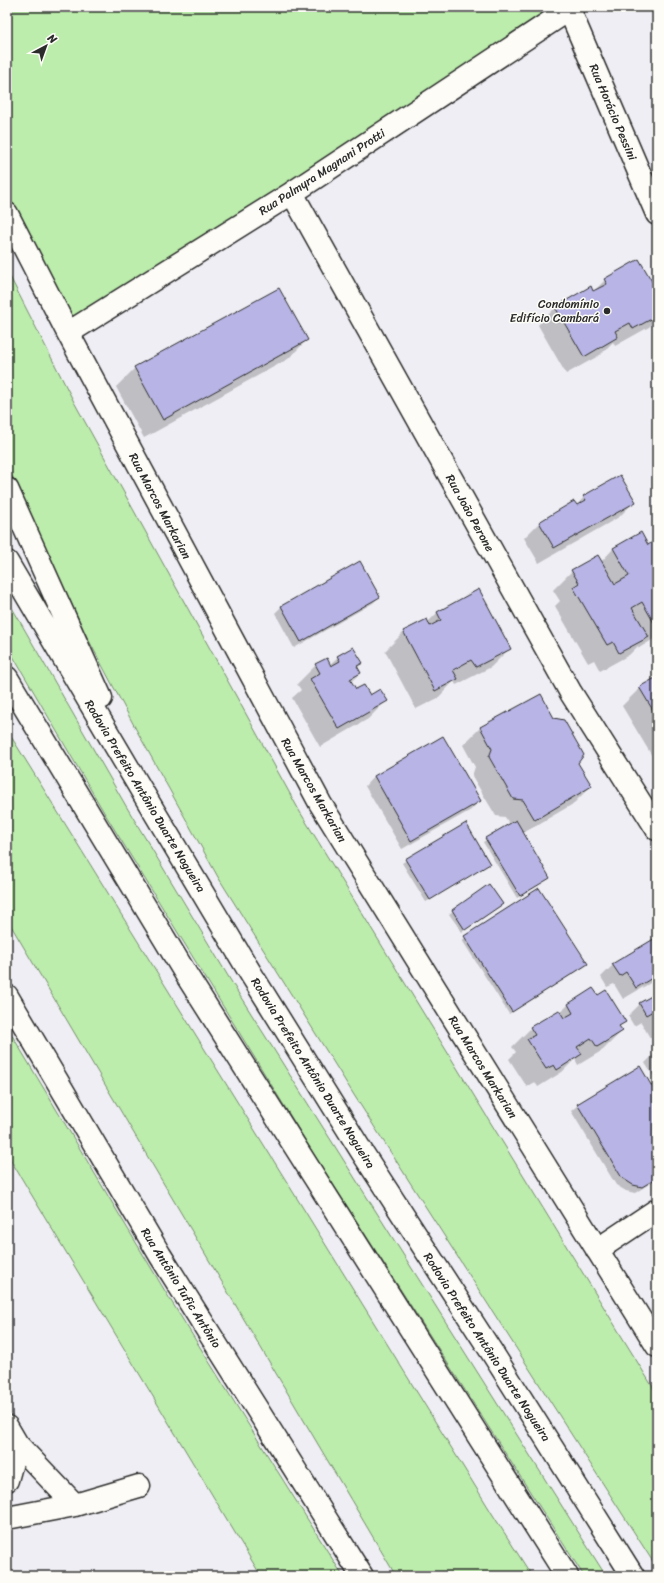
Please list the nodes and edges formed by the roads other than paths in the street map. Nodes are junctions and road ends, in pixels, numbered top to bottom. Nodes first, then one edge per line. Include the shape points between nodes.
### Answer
1 (571, 8) edge
2 (292, 193) junction
3 (7, 214) edge
4 (657, 214) edge
5 (68, 333) junction
6 (7, 489) edge
7 (7, 562) edge
8 (7, 678) edge
9 (7, 700) edge
10 (149, 804) junction
11 (96, 826) junction
12 (657, 829) edge
13 (7, 996) edge
14 (657, 1210) edge
15 (596, 1250) junction
16 (657, 1346) edge
17 (12, 1436) edge
18 (7, 1480) edge
19 (139, 1486) dead end
20 (74, 1505) junction
21 (7, 1518) edge
22 (362, 1576) edge
23 (567, 1576) edge
24 (634, 1576) edge

1 - 2 main road, Rua Palmyra Magnani Protti
1 - 4 main road, Rua Horácio Pessini
2 - 5 main road, Rua Palmyra Magnani Protti
2 - 12 main road, Rua João Perone via 571,693
3 - 5 main road, Rua Marcos Markarian
5 - 15 main road, Rua Marcos Markarian via 320,803
6 - 10 main road
7 - 10 main road, Rodovia Prefeito Antônio Duarte Nogueira
8 - 11 main road
9 - 11 main road
10 - 24 main road, Rodovia Prefeito Antônio Duarte Nogueira via 358,1145
11 - 23 main road via 191,983
13 - 22 main road, Rua Antônio Tufic Antônio via 160,1255
14 - 15 main road
15 - 16 main road, Rua Marcos Markarian
17 - 18 main road
17 - 20 main road
19 - 20 main road
20 - 21 main road

